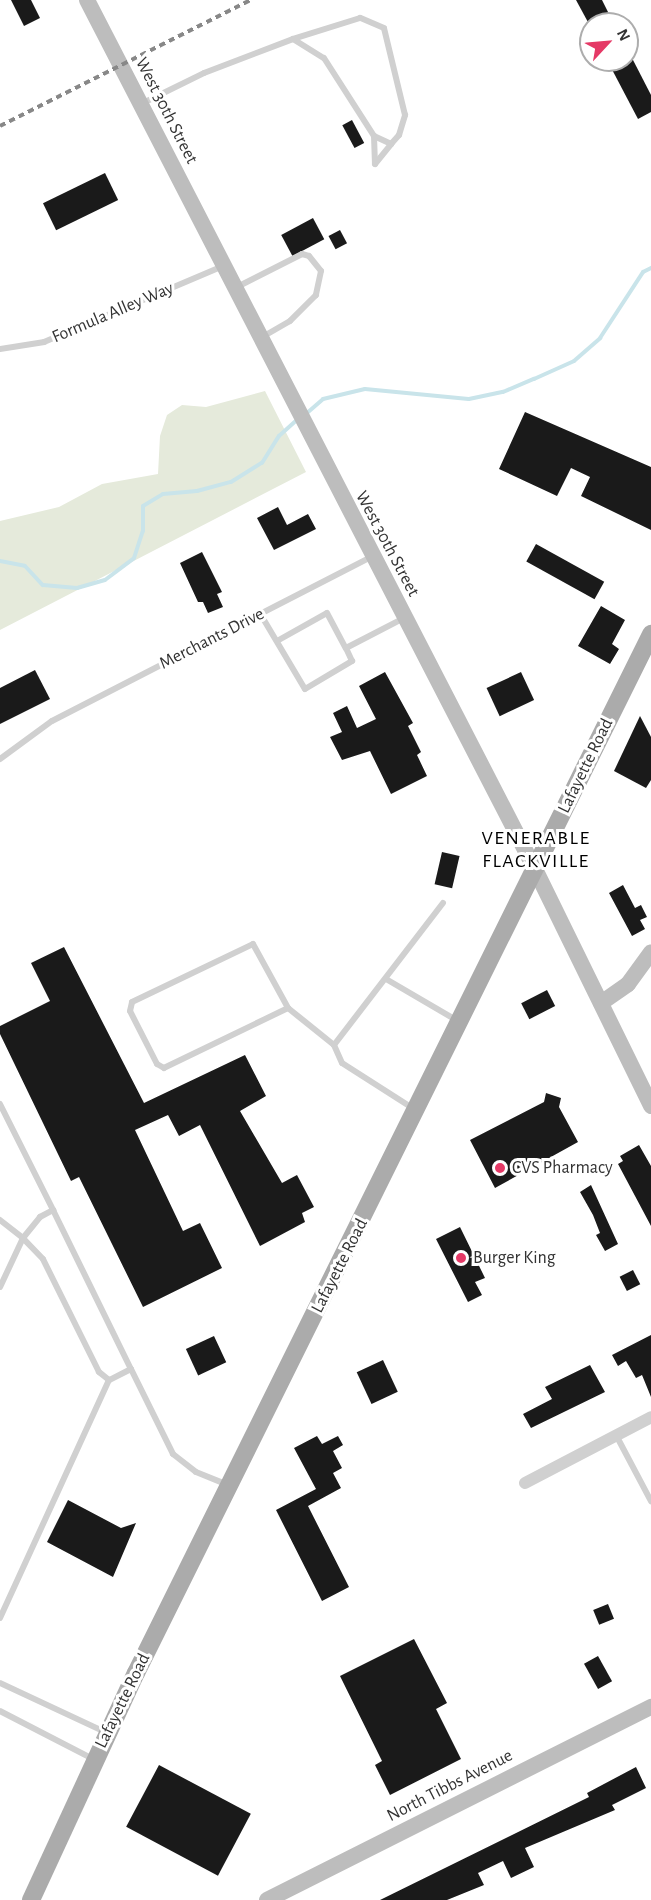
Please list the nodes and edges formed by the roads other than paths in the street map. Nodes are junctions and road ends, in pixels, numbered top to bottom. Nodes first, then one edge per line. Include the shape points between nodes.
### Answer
1 (87, 0) edge
2 (311, 31) junction
3 (293, 39) junction
4 (311, 47) junction
5 (140, 104) junction
6 (374, 136) junction
7 (392, 144) junction
8 (223, 266) junction
9 (234, 288) junction
10 (260, 338) junction
11 (0, 349) edge
12 (372, 557) junction
13 (261, 615) junction
14 (404, 618) junction
15 (651, 634) edge
16 (277, 641) junction
17 (346, 648) junction
18 (0, 759) edge
19 (536, 869) junction
20 (443, 903) dead end
21 (651, 952) edge
22 (386, 979) junction
23 (601, 1003) junction
24 (288, 1008) junction
25 (460, 1023) junction
26 (334, 1045) junction
27 (0, 1104) edge
28 (651, 1106) edge
29 (417, 1110) junction
30 (53, 1210) junction
31 (0, 1220) edge
32 (23, 1238) junction
33 (0, 1287) edge
34 (131, 1369) junction
35 (109, 1380) junction
36 (651, 1418) edge
37 (616, 1435) junction
38 (525, 1483) dead end
39 (228, 1485) junction
40 (651, 1500) edge
41 (0, 1618) edge
42 (0, 1683) edge
43 (651, 1707) edge
44 (0, 1711) edge
45 (107, 1733) junction
46 (95, 1759) junction
47 (31, 1900) edge
48 (267, 1900) edge

1 - 5 main road, West 30th Street
2 - 3 lane
2 - 4 lane
2 - 7 lane via 360,18 384,28 405,115
3 - 4 lane
3 - 5 lane via 204,73
4 - 6 lane via 324,58
5 - 8 main road, West 30th Street
6 - 7 lane
6 - 7 lane via 375,164
8 - 9 main road, West 30th Street
8 - 11 lane, Formula Alley Way via 44,342
9 - 10 main road, West 30th Street
9 - 10 lane via 302,254 317,263 321,282 316,295 290,321
10 - 12 main road, West 30th Street
12 - 13 lane, Merchants Drive
12 - 14 main road, West 30th Street
13 - 16 lane
13 - 18 lane, Merchants Drive via 52,721
14 - 17 lane
14 - 19 main road, West 30th Street
15 - 19 main road, Lafayette Road
16 - 17 lane via 327,613
16 - 17 lane via 304,689 352,661
19 - 23 main road, West 30th Street
19 - 25 main road, Lafayette Road
20 - 22 lane
21 - 23 main road via 628,984
22 - 25 lane
22 - 26 lane
23 - 28 main road, West 30th Street
24 - 24 lane via 253,944 132,1002 130,1011 157,1064 164,1068
24 - 26 lane
25 - 29 main road, Lafayette Road
26 - 29 lane via 342,1063
27 - 30 lane
29 - 39 main road, Lafayette Road
30 - 32 lane via 40,1217
30 - 34 lane
31 - 32 lane
32 - 33 lane
32 - 35 lane via 43,1260 99,1372
34 - 35 lane
34 - 39 lane via 173,1454 196,1472
35 - 41 lane
36 - 37 street
37 - 38 street
37 - 40 lane
39 - 45 main road, Lafayette Road
42 - 45 lane
43 - 48 main road, North Tibbs Avenue
44 - 46 lane
45 - 46 main road, Lafayette Road
46 - 47 main road, Lafayette Road

